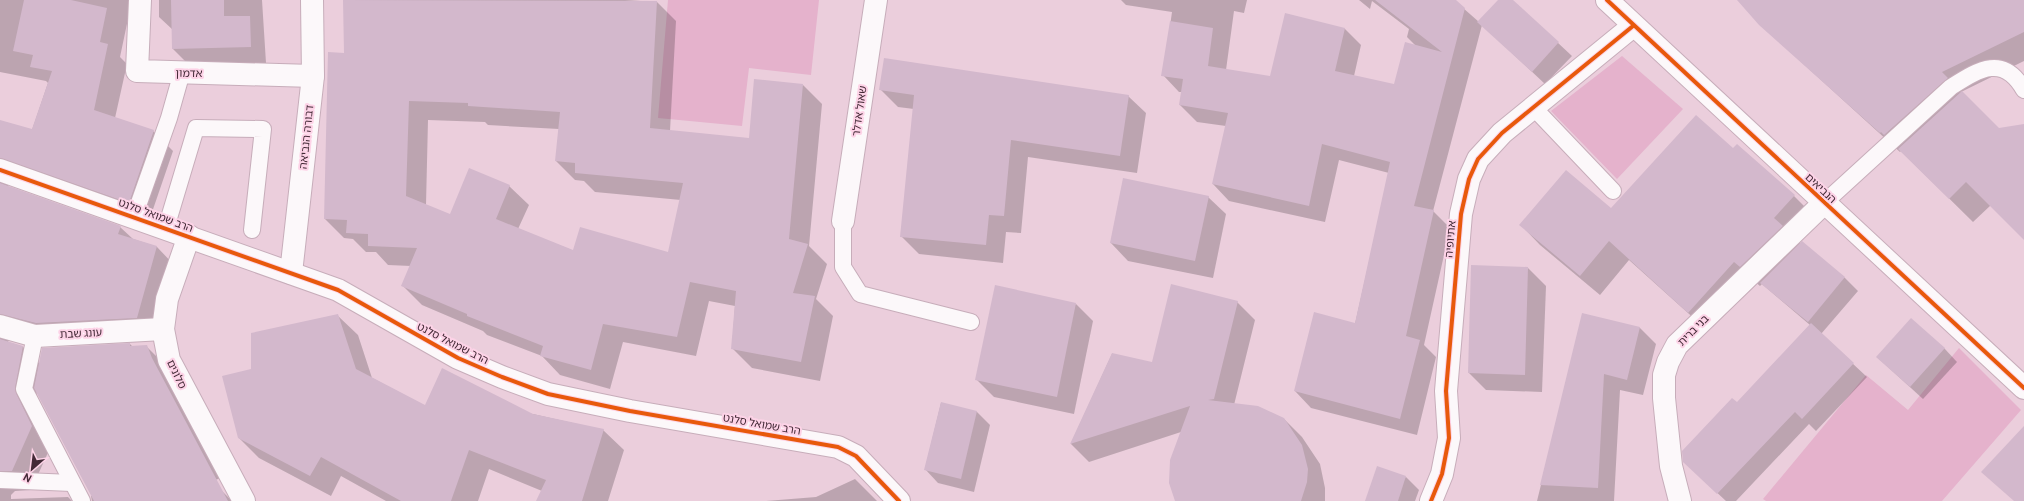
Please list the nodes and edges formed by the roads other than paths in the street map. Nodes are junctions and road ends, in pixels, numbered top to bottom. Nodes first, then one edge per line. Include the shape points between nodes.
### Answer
1 (140, 0) edge
2 (312, 0) edge
3 (876, 0) edge
4 (1607, 0) edge
5 (1633, 26) junction
6 (182, 72) junction
7 (313, 76) junction
8 (2024, 90) edge
9 (1533, 106) junction
10 (0, 170) edge
11 (1613, 191) dead end
12 (1824, 203) junction
13 (134, 217) junction
14 (843, 222) joint
15 (166, 228) junction
16 (252, 230) dead end
17 (189, 236) junction
18 (290, 273) junction
19 (971, 322) dead end
20 (0, 326) edge
21 (163, 329) junction
22 (35, 336) junction
23 (2024, 388) edge
24 (0, 480) edge
25 (72, 483) junction
26 (82, 501) edge
27 (244, 501) edge
28 (899, 501) edge
29 (1430, 501) edge
30 (1680, 501) edge

1 - 6 street, אדמון via 137,72
2 - 7 street, דבורה הנביאה
3 - 14 street, שאול אדלר
4 - 5 street, הנביאים
5 - 9 street, אתיופיה
5 - 12 street, הנביאים
6 - 7 street, אדמון
6 - 13 lane via 169,118
7 - 18 street, דבורה הנביאה
8 - 12 lane via 2010,73 2000,68 1988,67 1965,79 1951,87
9 - 11 lane
9 - 29 street, אתיופיה via 1502,133 1478,159 1469,179 1461,214 1446,391 1449,438 1442,474
10 - 13 street, הרב שמואל סלנט
12 - 23 street, הנביאים
12 - 30 street, בני ברית via 1677,345 1668,362 1664,376 1664,398 1671,466
13 - 15 street, הרב שמואל סלנט
14 - 19 lane via 843,267 860,294
15 - 16 lane via 196,128 263,129
15 - 17 street, הרב שמואל סלנט
17 - 18 street, הרב שמואל סלנט
17 - 21 street, סלונים via 168,299
18 - 28 street, הרב שמואל סלנט via 338,290 458,358 548,394 838,447 856,456
20 - 22 street, עונג שבת
21 - 22 street, עונג שבת
21 - 27 street, סלונים via 169,360
22 - 25 lane via 24,388
24 - 25 lane
25 - 26 lane

